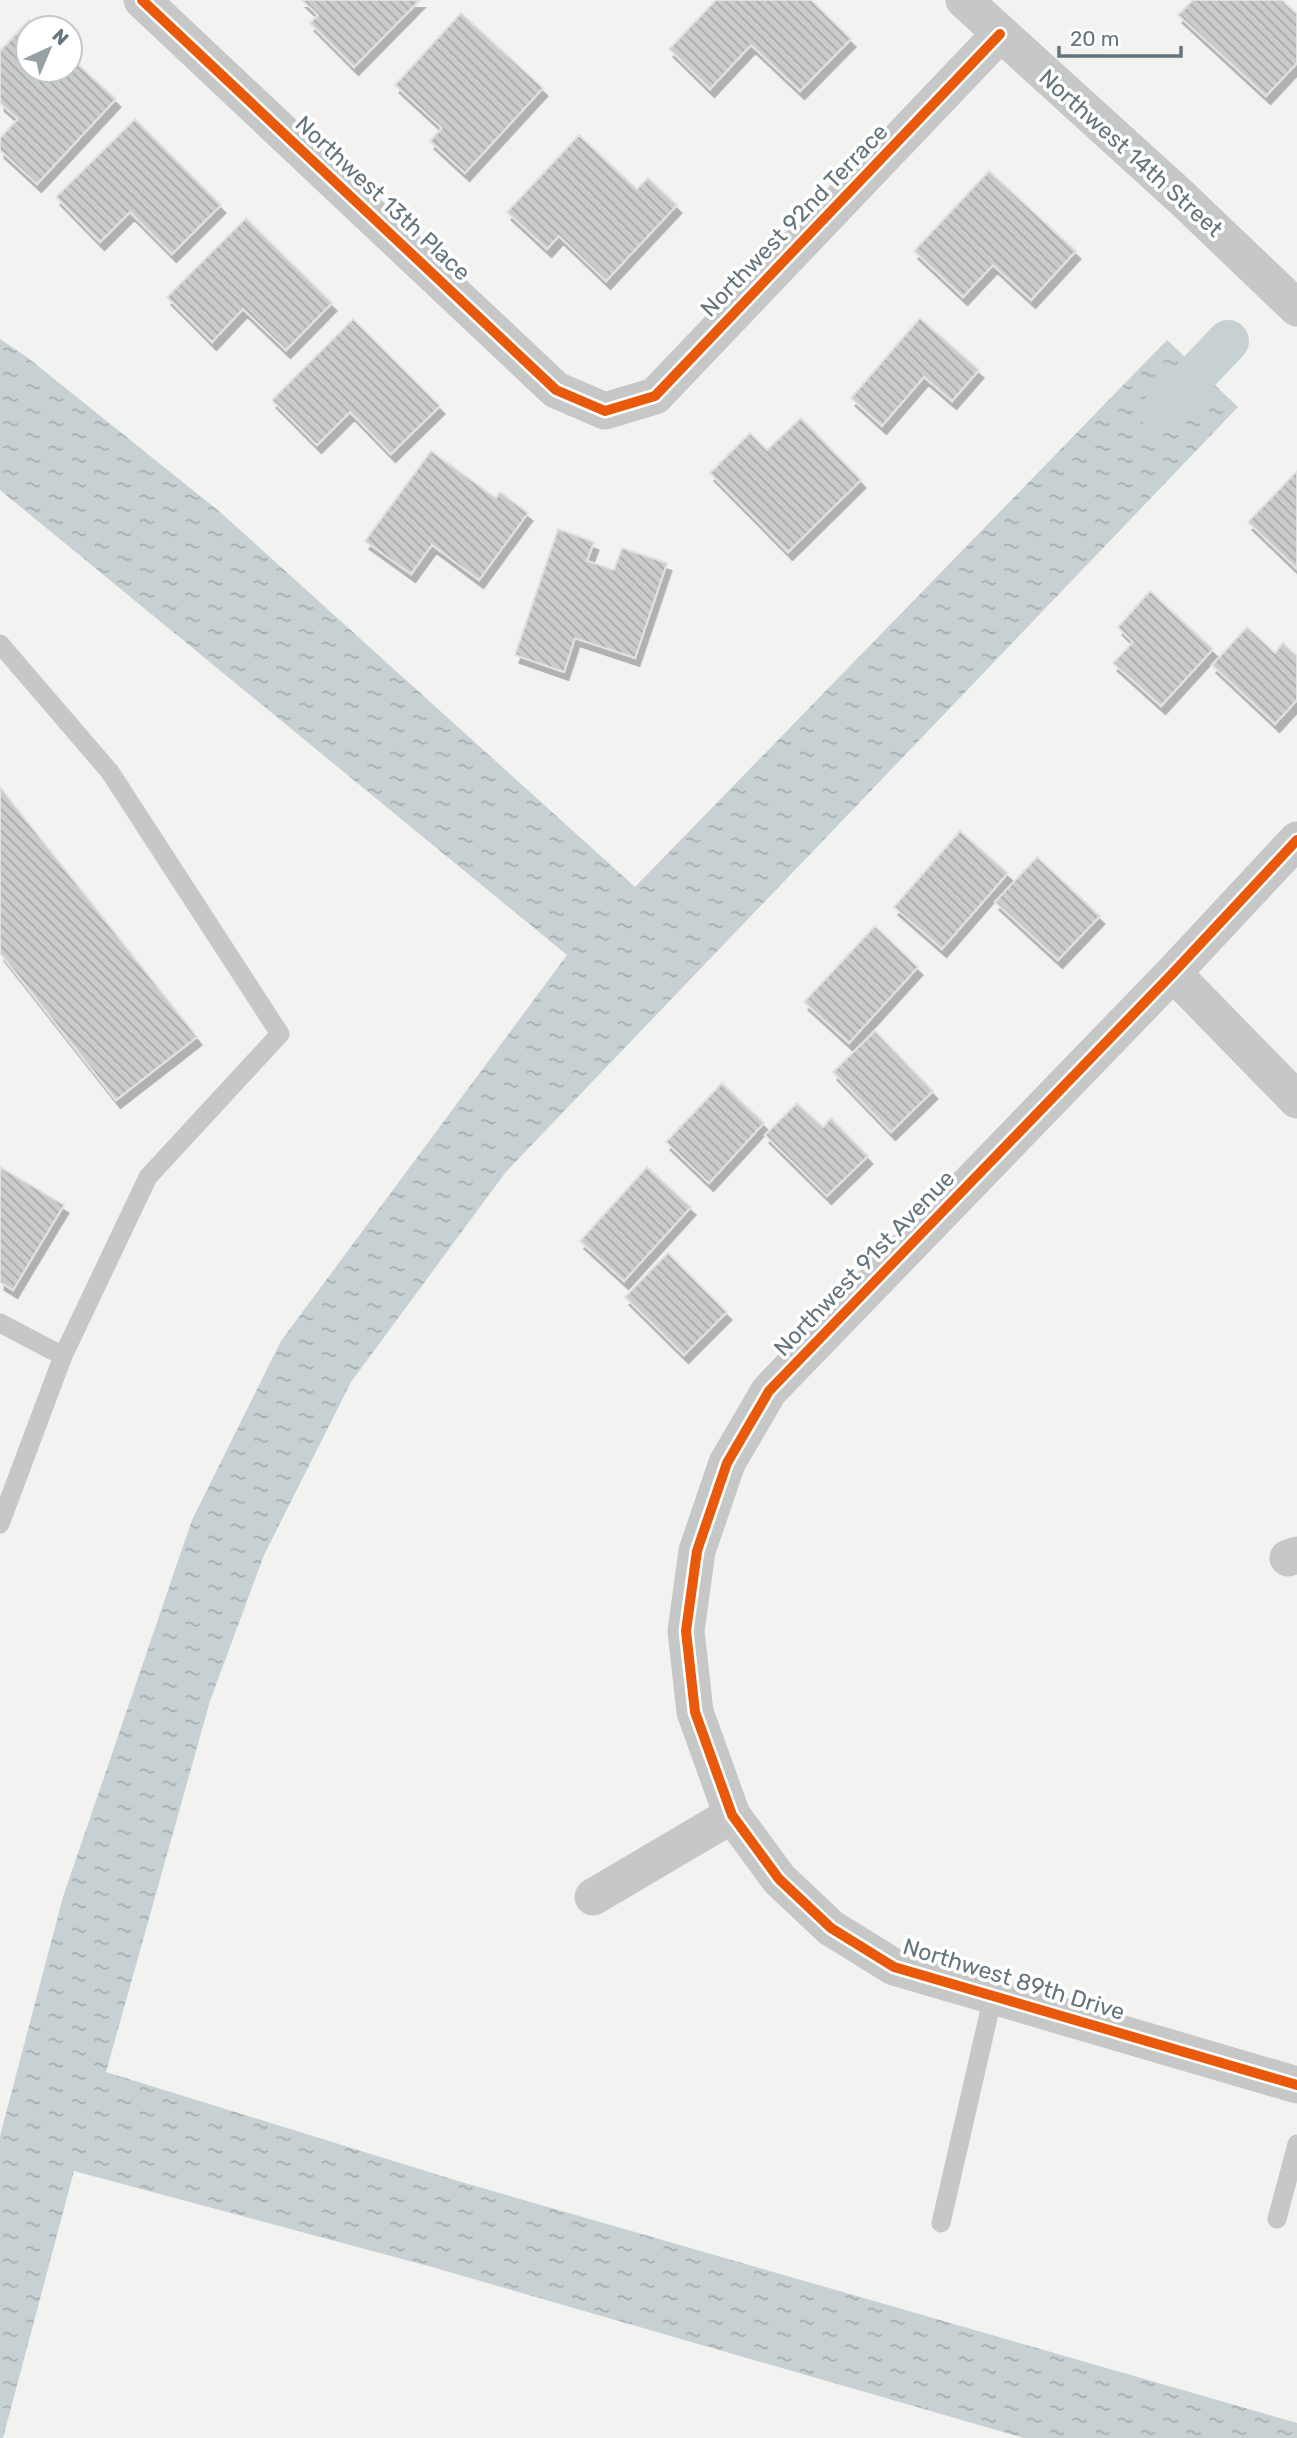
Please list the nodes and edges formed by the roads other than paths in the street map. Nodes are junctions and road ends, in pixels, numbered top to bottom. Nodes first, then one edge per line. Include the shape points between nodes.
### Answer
1 (142, 0) edge
2 (964, 0) edge
3 (1000, 34) junction
4 (1297, 308) edge
5 (605, 411) joint
6 (0, 643) edge
7 (1297, 840) edge
8 (1173, 973) junction
9 (1297, 1100) edge
10 (0, 1322) edge
11 (63, 1356) junction
12 (4, 1501) edge
13 (0, 1524) edge
14 (732, 1815) junction
15 (593, 1897) dead end
16 (993, 1996) junction
17 (1297, 2085) edge
18 (1297, 2144) edge
19 (1277, 2219) dead end
20 (941, 2223) dead end

1 - 5 street, Northwest 13th Place via 556,390
2 - 3 street, Northwest 14th Street
3 - 4 street, Northwest 14th Street
3 - 5 street, Northwest 92nd Terrace via 655,396
6 - 11 lane via 110,772 280,1034 148,1177
7 - 8 street, Northwest 91st Avenue
8 - 9 street
8 - 14 street, Northwest 91st Avenue via 769,1391 727,1463 697,1551 686,1632 695,1712
10 - 11 lane
11 - 12 lane
12 - 13 lane
14 - 15 street
14 - 16 street, Northwest 89th Drive via 779,1879 831,1928 894,1967
16 - 17 street, Northwest 89th Drive
16 - 20 lane
18 - 19 lane

